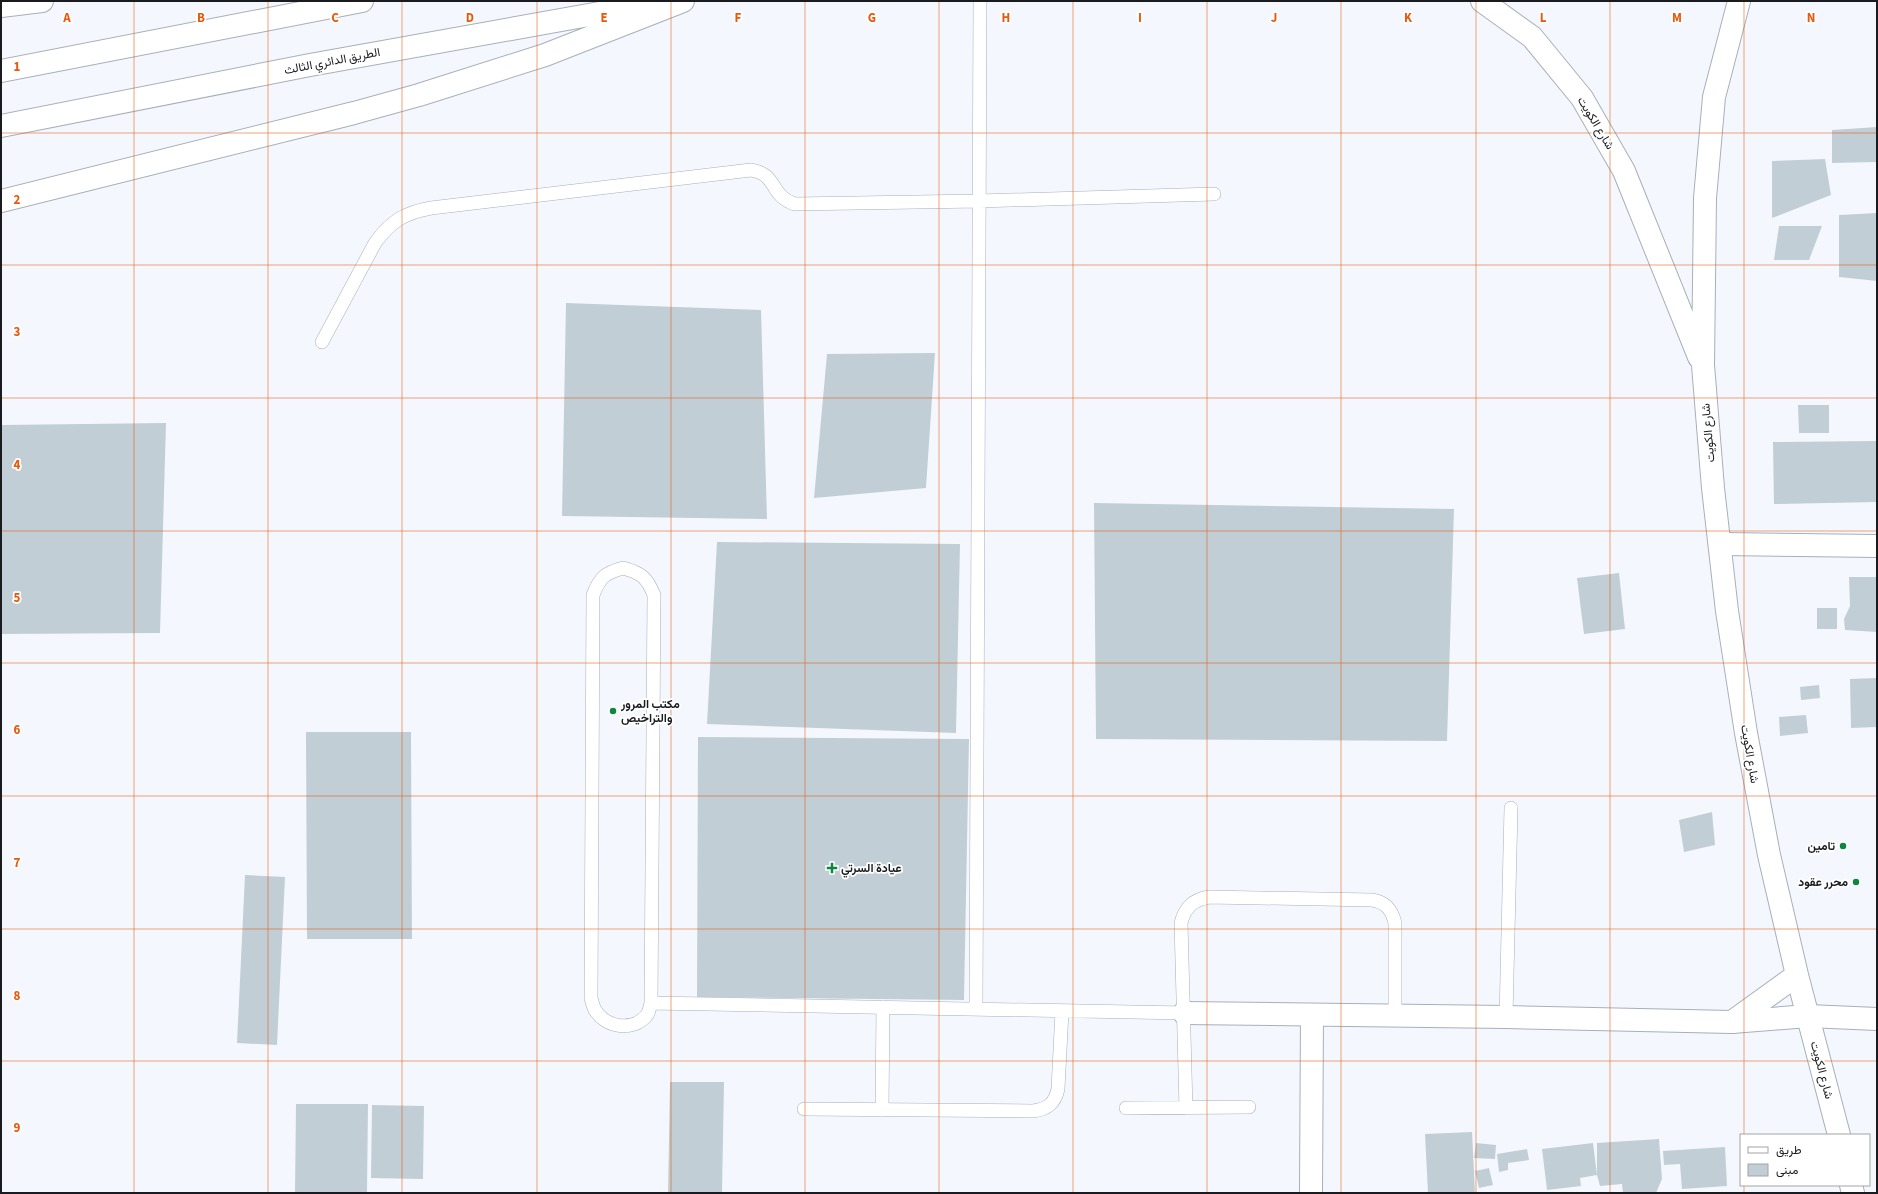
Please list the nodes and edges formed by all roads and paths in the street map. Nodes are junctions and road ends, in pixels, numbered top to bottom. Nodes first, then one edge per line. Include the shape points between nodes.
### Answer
1 (42, 1) edge
2 (362, 1) edge
3 (664, 1) edge
4 (683, 1) edge
5 (980, 1) edge
6 (1482, 1) edge
7 (1739, 1) edge
8 (1, 6) edge
9 (1, 71) edge
10 (1, 126) edge
11 (1214, 194) dead end
12 (1, 201) edge
13 (979, 201) junction
14 (322, 342) dead end
15 (1703, 365) junction
16 (1720, 544) junction
17 (1877, 546) edge
18 (1511, 808) dead end
19 (1797, 975) junction
20 (651, 1003) junction
21 (883, 1007) junction
22 (976, 1009) junction
23 (1062, 1011) junction
24 (1184, 1013) junction
25 (1312, 1015) junction
26 (1395, 1016) junction
27 (1808, 1016) junction
28 (1506, 1017) junction
29 (1877, 1019) edge
30 (1732, 1022) junction
31 (1249, 1107) dead end
32 (1126, 1108) dead end
33 (1186, 1108) junction
34 (804, 1109) dead end
35 (882, 1110) junction
36 (1839, 1134) edge
37 (1311, 1193) edge

1 - 8 main road
2 - 9 main road
3 - 10 main road, الطريق الدائري الثالث via 310,65
4 - 12 main road via 545,55 419,95
5 - 13 lane
6 - 15 main road, شارع الكويت via 1532,37 1582,98 1624,171
7 - 15 main road, شارع الكويت via 1714,97 1705,198
11 - 13 lane
13 - 14 lane via 795,204 780,196 766,174 751,170 412,211 384,230 375,243
13 - 22 lane
15 - 16 main road, شارع الكويت
16 - 17 main road
16 - 19 main road, شارع الكويت via 1727,611 1746,733
18 - 28 lane
19 - 27 main road, شارع الكويت
19 - 30 main road
20 - 20 lane via 654,595 648,582 637,572 623,568 609,572 598,582 593,595 591,998 595,1010 603,1019 614,1025 627,1026 639,1022 648,1014
20 - 21 lane
21 - 22 lane
21 - 35 lane
22 - 23 lane
23 - 24 lane
23 - 35 lane via 1058,1089 1052,1104 1043,1110
24 - 25 main road
24 - 26 lane via 1181,923 1188,906 1209,897 1372,900 1388,906 1395,923
24 - 33 lane
25 - 26 main road
25 - 37 main road
26 - 28 main road
27 - 29 main road
27 - 30 main road
27 - 36 main road, شارع الكويت
28 - 30 main road
31 - 33 lane
32 - 33 lane
34 - 35 lane

